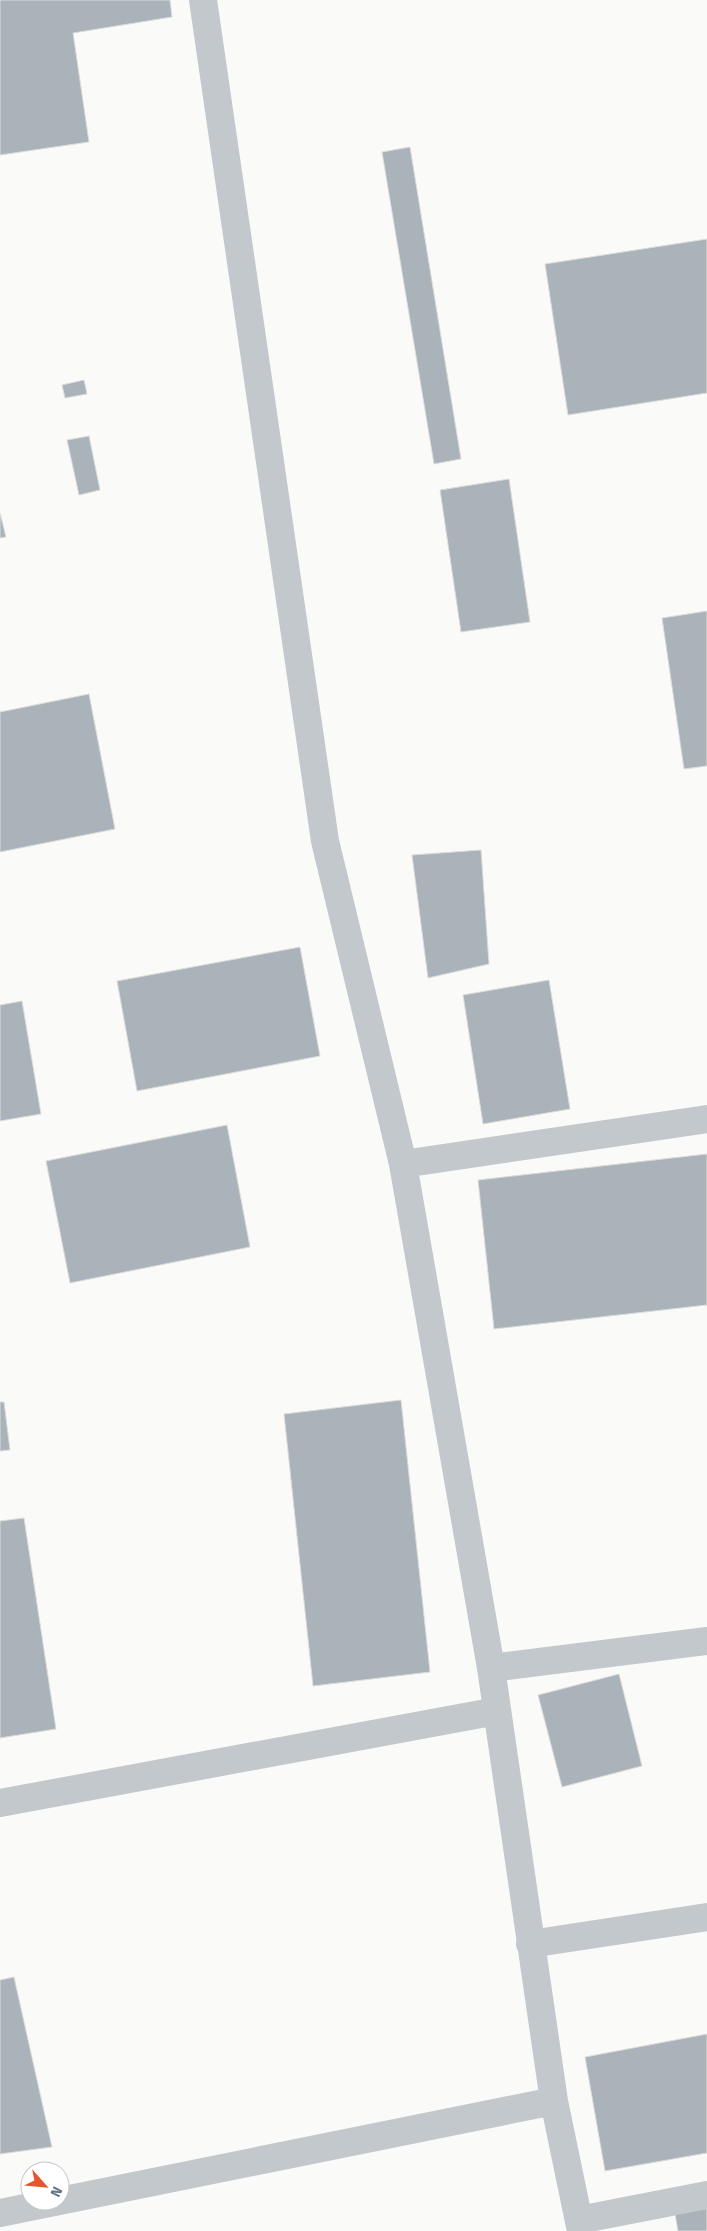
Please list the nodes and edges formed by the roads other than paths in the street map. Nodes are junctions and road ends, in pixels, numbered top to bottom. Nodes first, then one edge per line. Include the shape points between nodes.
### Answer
1 (203, 0) edge
2 (707, 1119) edge
3 (402, 1164) junction
4 (707, 1641) edge
5 (491, 1668) junction
6 (497, 1711) junction
7 (0, 1803) edge
8 (707, 1917) edge
9 (530, 1944) junction
10 (554, 2101) junction
11 (707, 2195) edge
12 (0, 2213) edge
13 (580, 2226) edge

1 - 3 street via 326,841
2 - 3 street
3 - 5 street
4 - 5 street
5 - 6 street
6 - 7 street
6 - 9 street
8 - 9 street
9 - 10 street
10 - 12 street
10 - 13 street
11 - 13 street

